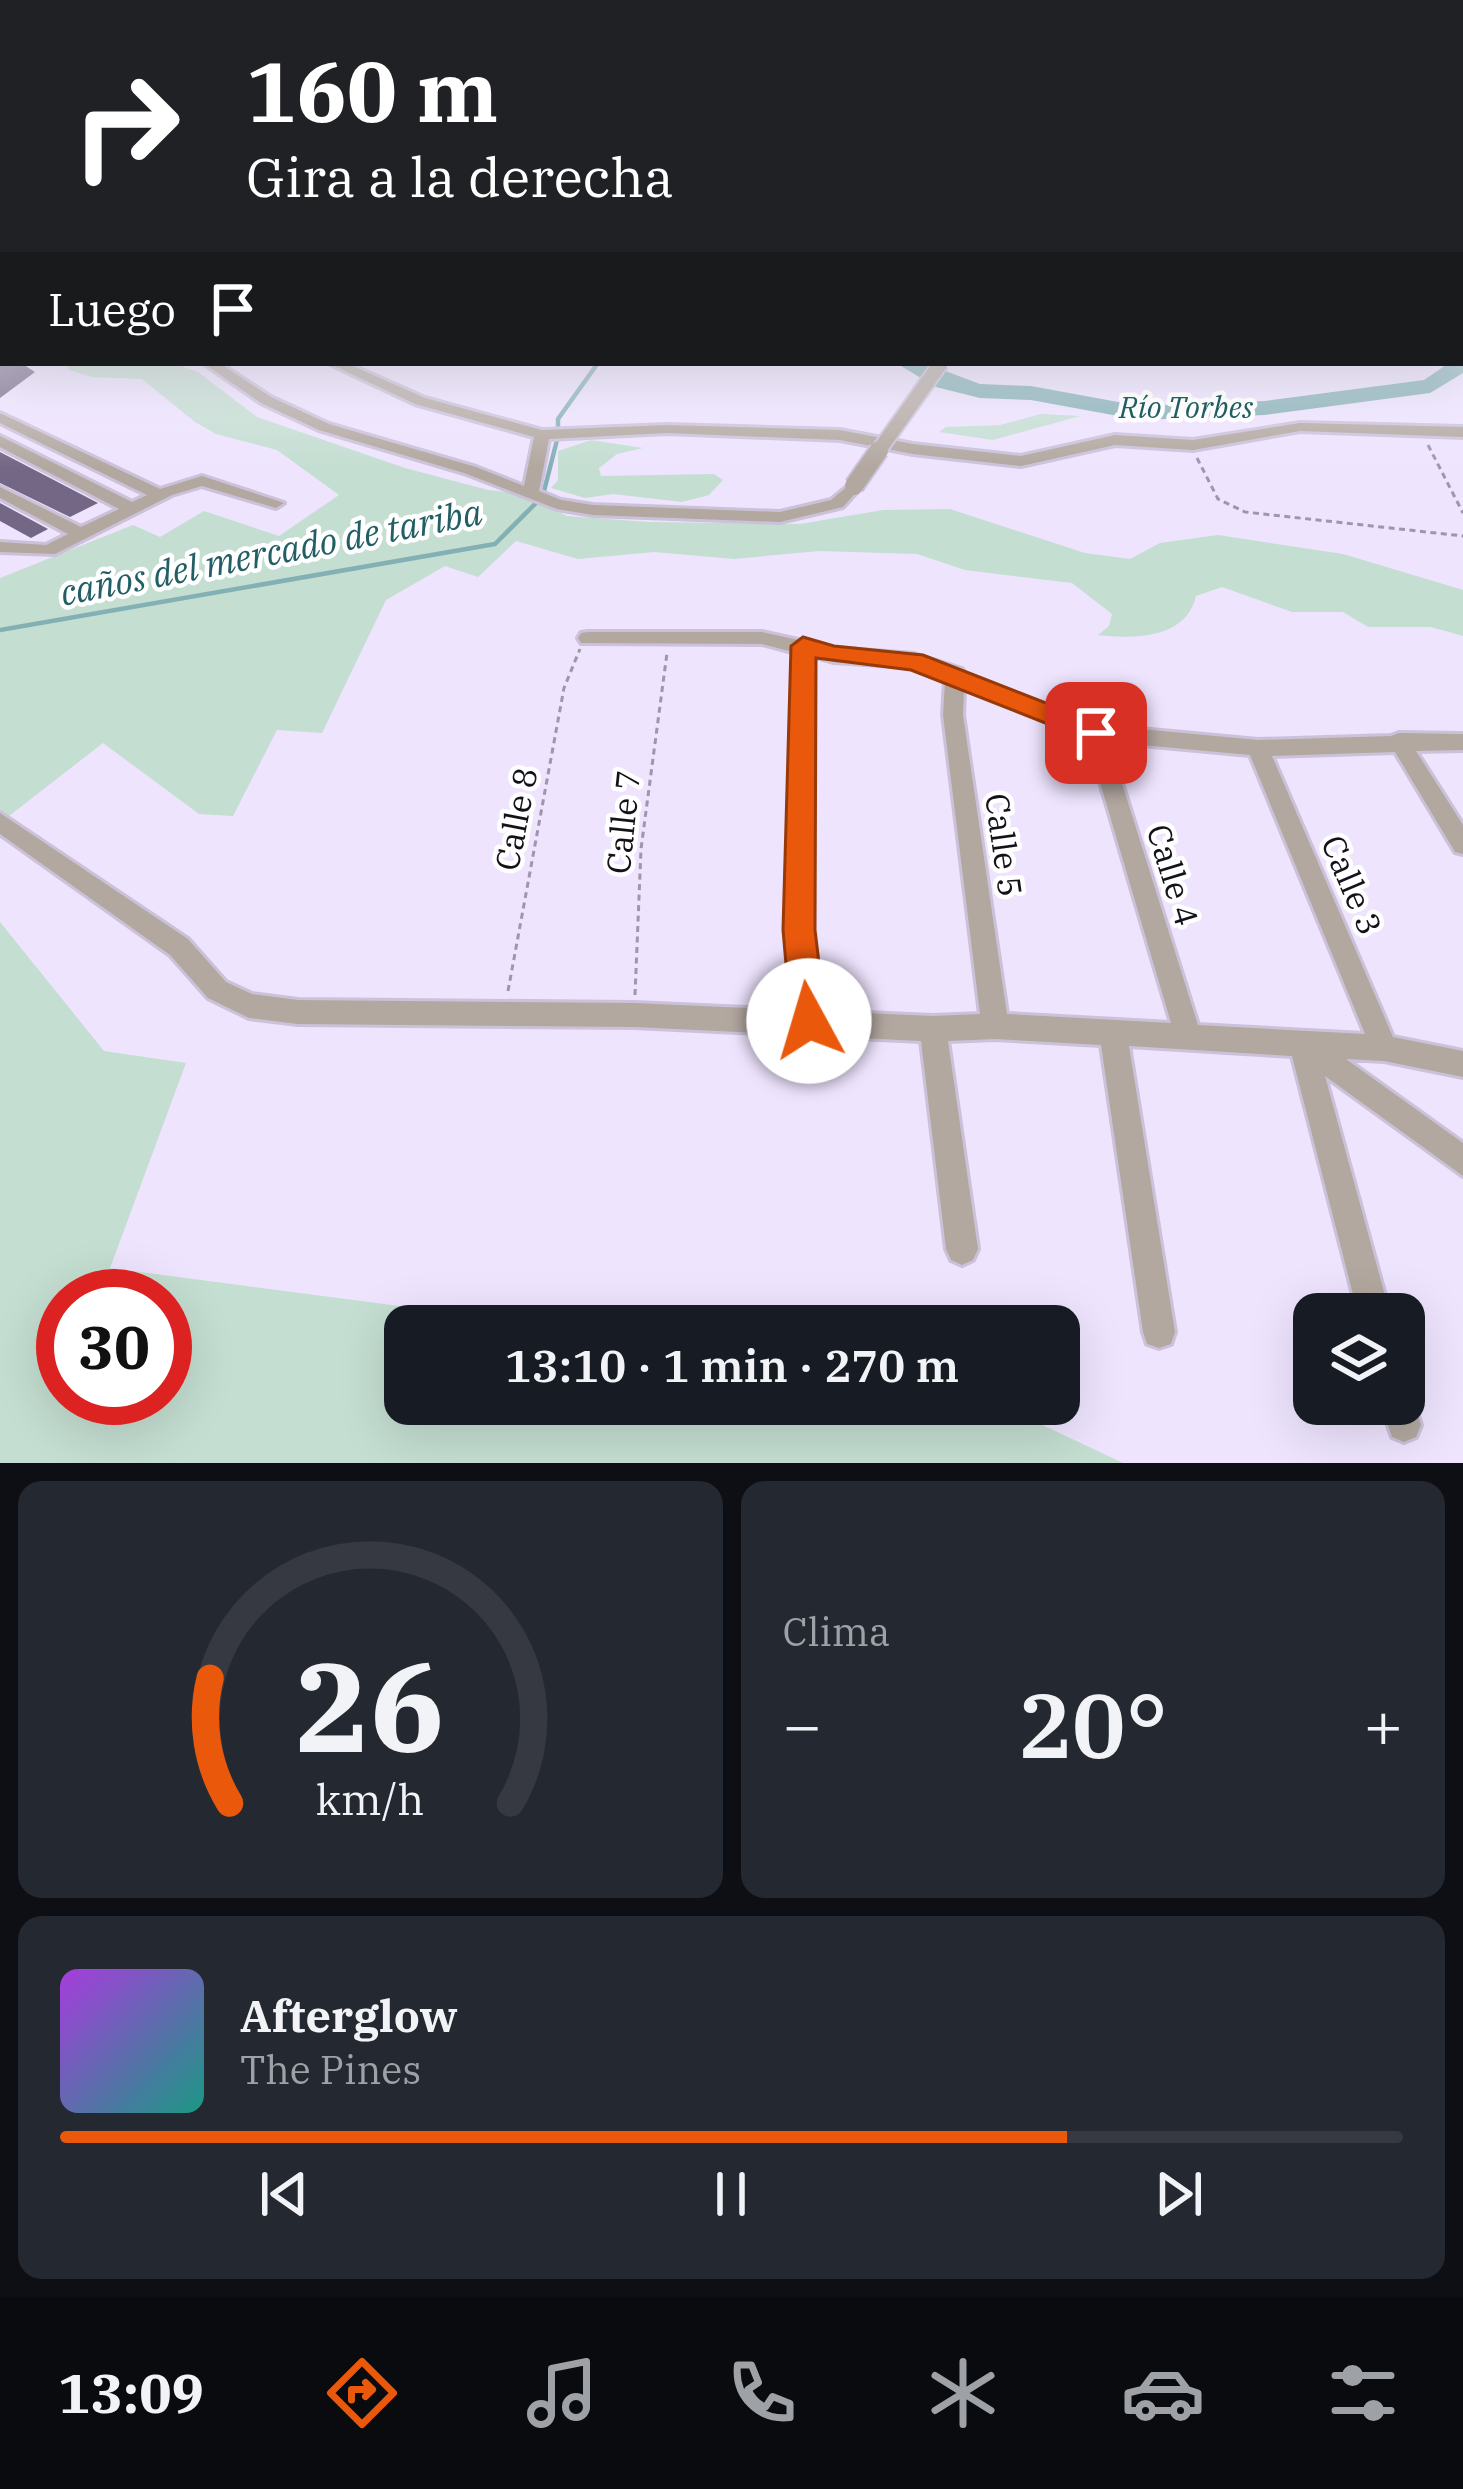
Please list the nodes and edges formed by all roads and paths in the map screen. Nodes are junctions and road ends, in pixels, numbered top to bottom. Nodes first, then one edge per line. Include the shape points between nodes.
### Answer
1 (215, 366) edge
2 (342, 366) edge
3 (939, 366) edge
4 (0, 417) edge
5 (1421, 431) junction
6 (1463, 433) edge
7 (542, 435) junction
8 (0, 441) edge
9 (1192, 446) junction
10 (0, 492) edge
11 (531, 492) junction
12 (160, 495) junction
13 (276, 503) dead end
14 (132, 508) junction
15 (1463, 513) edge
16 (83, 535) junction
17 (1463, 536) edge
18 (0, 547) edge
19 (669, 634) junction
20 (588, 638) joint
21 (803, 646) junction
22 (956, 674) junction
23 (1096, 733) junction
24 (1399, 741) junction
25 (1463, 742) edge
26 (1258, 748) junction
27 (0, 822) edge
28 (1463, 844) edge
29 (504, 1013) junction
30 (634, 1015) junction
31 (809, 1021) junction
32 (995, 1025) junction
33 (933, 1029) junction
34 (1113, 1031) junction
35 (1188, 1035) junction
36 (1302, 1043) junction
37 (1384, 1048) junction
38 (1463, 1064) edge
39 (1463, 1161) edge
40 (962, 1249) dead end
41 (1368, 1293) edge
42 (1159, 1332) dead end

1 - 11 street via 324,427
2 - 7 street via 420,401
3 - 11 street, bridge via 837,504 780,518 592,510
4 - 12 street
5 - 6 street
5 - 9 street via 1300,427
5 - 15 path
7 - 9 street via 840,435 1006,461 1115,440
7 - 11 street
8 - 14 street
9 - 17 path via 1209,494 1231,508
10 - 16 street
12 - 13 street via 202,481
12 - 14 street
14 - 16 street
16 - 18 street via 49,550
19 - 20 street
19 - 21 street
19 - 30 path, Calle 7 via 641,848
20 - 29 path, Calle 8 via 564,688
21 - 22 street
21 - 31 street via 799,930
22 - 23 street
22 - 32 street, Calle 5 via 953,715
23 - 26 street
23 - 35 street, Calle 4
24 - 25 street
24 - 26 street
24 - 28 street
26 - 37 street, Calle 3
27 - 29 street via 111,896 179,947 217,990 249,1006
29 - 30 street
30 - 31 street
31 - 33 street
32 - 33 street
32 - 34 street
33 - 40 street
34 - 35 street
34 - 42 street
35 - 36 street
36 - 37 street
36 - 39 street
36 - 41 street
37 - 38 street

